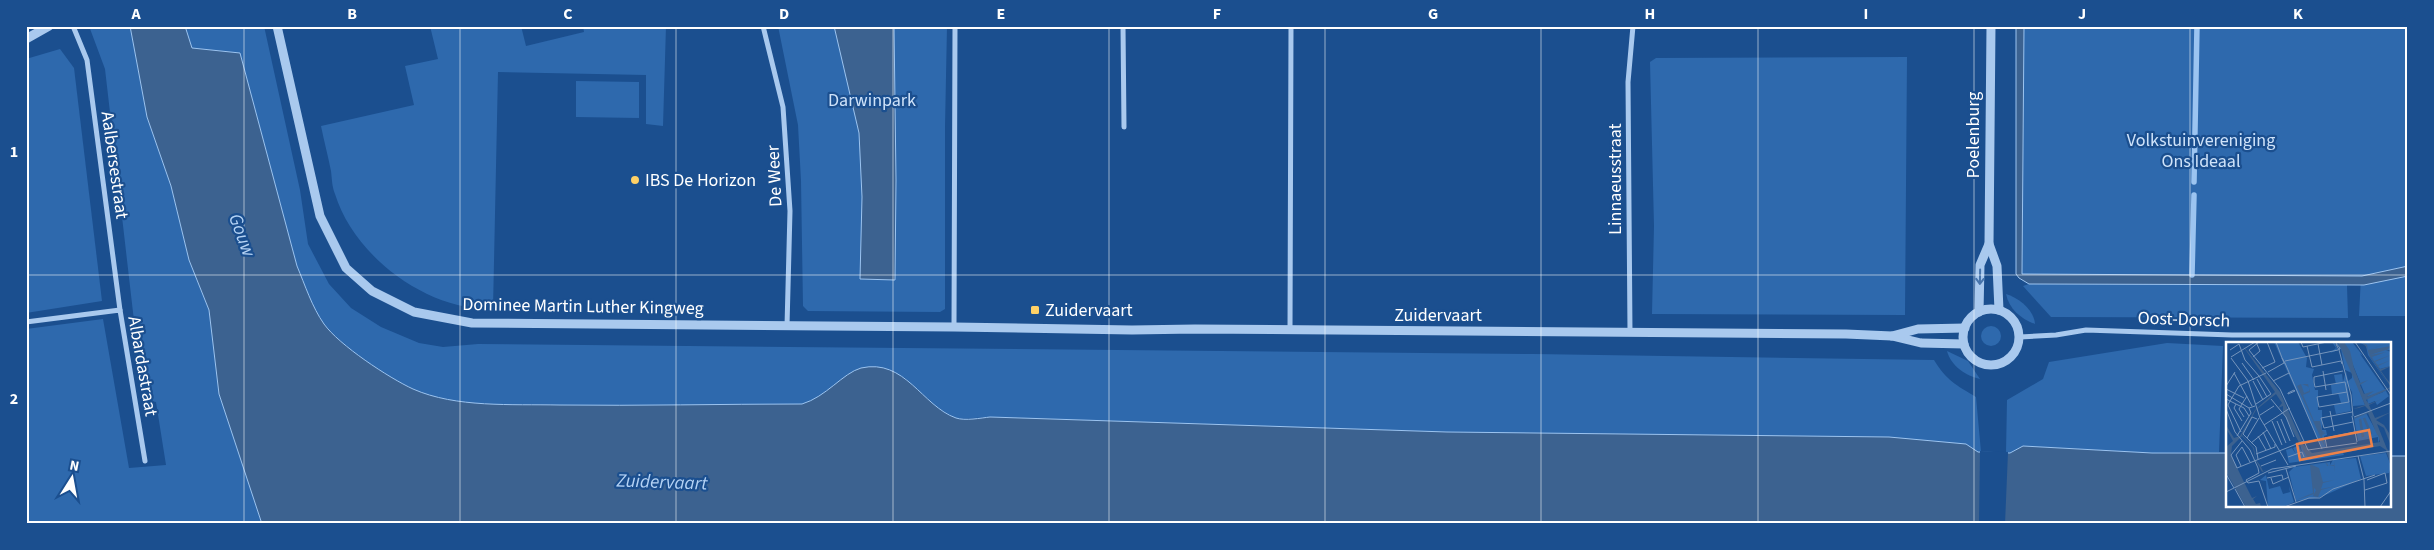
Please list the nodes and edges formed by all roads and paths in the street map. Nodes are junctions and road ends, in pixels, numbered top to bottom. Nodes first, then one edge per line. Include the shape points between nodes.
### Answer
1 (49, 26) edge
2 (73, 26) edge
3 (277, 26) edge
4 (763, 26) edge
5 (955, 26) edge
6 (1123, 26) edge
7 (1291, 26) edge
8 (1633, 26) edge
9 (1990, 26) edge
10 (26, 39) edge
11 (1124, 127) dead end
12 (1989, 244) junction
13 (120, 310) junction
14 (1999, 310) junction
15 (1979, 312) junction
16 (26, 322) edge
17 (787, 326) junction
18 (954, 326) junction
19 (1965, 328) junction
20 (1290, 330) junction
21 (1630, 332) junction
22 (2348, 335) dead end
23 (1892, 336) junction
24 (2020, 337) junction
25 (1964, 344) junction
26 (146, 461) dead end

1 - 10 street
2 - 13 street, Aalbersestraat via 87,60
3 - 17 street, Dominee Martin Luther Kingweg via 320,216 346,268 372,291 414,312 472,323
4 - 17 street, De Weer via 783,108 790,211
5 - 18 street
6 - 11 street
7 - 20 street
8 - 21 street, Linnaeusstraat via 1628,82
9 - 12 street, Poelenburg
12 - 14 street, Poelenburg via 1997,266
12 -> 15 street, Poelenburg via 1980,265
13 - 16 street, Albardastraat
13 - 26 street, Albardastraat
14 - 15 street
14 - 24 street via 2017,325
15 - 19 street
17 - 18 street, Zuidervaart
18 - 20 street, Zuidervaart
19 - 23 street, Zuidervaart via 1918,329
19 - 25 street
20 - 21 street, Zuidervaart
21 - 23 street, Zuidervaart
22 - 24 street, Oost-Dorsch via 2086,330
23 - 25 street, Zuidervaart via 1921,344
24 - 25 street via 2010,359 1993,366 1972,358

